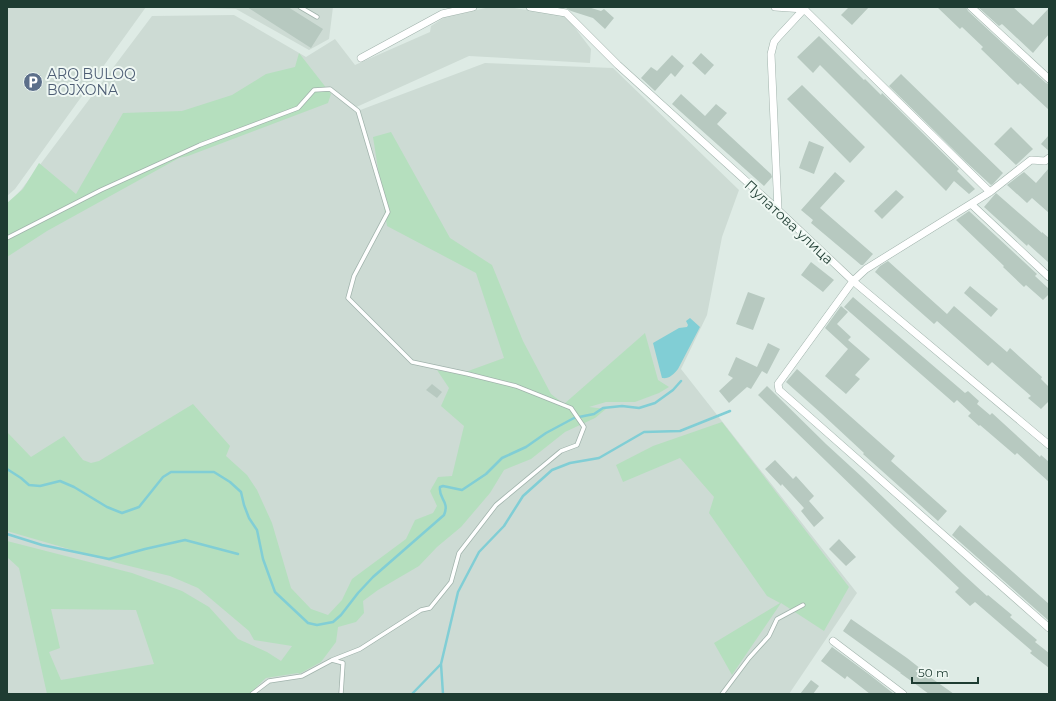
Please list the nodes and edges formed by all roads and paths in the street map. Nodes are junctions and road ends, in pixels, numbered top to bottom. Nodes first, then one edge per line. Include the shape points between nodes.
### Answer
1 (300, 7) edge
2 (473, 7) edge
3 (530, 7) edge
4 (775, 7) edge
5 (971, 7) edge
6 (805, 8) edge
7 (317, 17) dead end
8 (362, 58) dead end
9 (1049, 79) edge
10 (1049, 158) edge
11 (990, 192) junction
12 (971, 204) junction
13 (778, 210) junction
14 (7, 238) edge
15 (1049, 277) edge
16 (853, 281) junction
17 (1049, 445) edge
18 (803, 605) dead end
19 (1049, 628) edge
20 (833, 641) dead end
21 (332, 660) junction
22 (252, 694) edge
23 (341, 694) edge
24 (722, 694) edge
25 (903, 694) edge

1 - 7 lane
2 - 8 street via 442,14
3 - 13 street, Пулатова улица via 566,13 618,65
4 - 6 street
5 - 9 street
6 - 11 street
6 - 13 street via 774,42 771,54
10 - 11 street via 1045,161 1031,160
11 - 12 street
12 - 15 street
12 - 16 street via 866,269
13 - 16 street, Пулатова улица
14 - 21 lane via 101,190 200,145 298,108 314,90 330,89 358,112 388,212 354,276 348,298 412,362 516,386 571,408 584,427 577,445 561,451 496,505 459,553 451,582 430,608 420,610 360,649
16 - 17 street, Пулатова улица
16 - 19 street via 778,384 779,390
18 - 24 lane via 777,619 769,636
20 - 25 street
21 - 22 lane via 302,676 269,681
21 - 23 lane via 343,663

